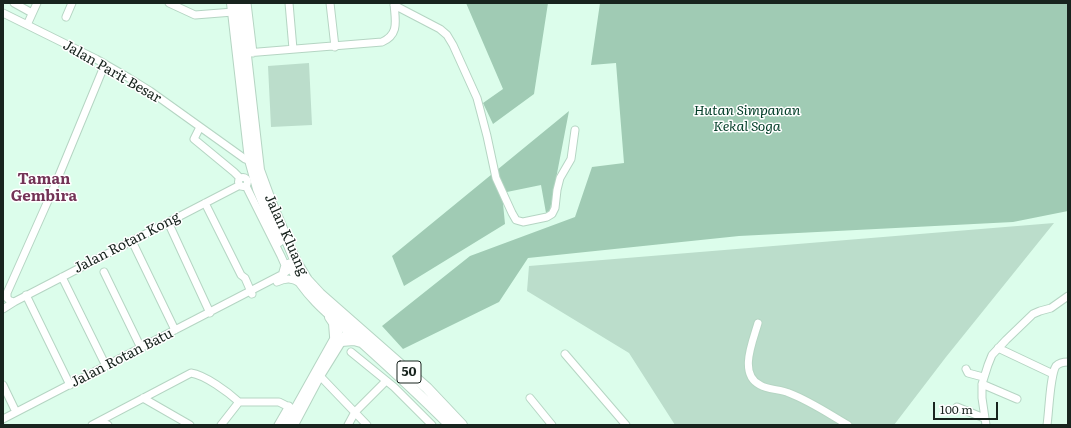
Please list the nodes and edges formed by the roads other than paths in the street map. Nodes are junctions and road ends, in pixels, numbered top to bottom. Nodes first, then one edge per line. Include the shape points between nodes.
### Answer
1 (37, 3) edge
2 (72, 3) edge
3 (169, 3) edge
4 (240, 3) edge
5 (247, 3) edge
6 (289, 3) edge
7 (330, 3) edge
8 (14, 4) edge
9 (394, 4) edge
10 (180, 6) edge
11 (233, 7) edge
12 (3, 13) edge
13 (32, 13) junction
14 (66, 17) dead end
15 (27, 25) junction
16 (334, 47) junction
17 (293, 49) junction
18 (250, 53) junction
19 (104, 66) junction
20 (240, 68) junction
21 (200, 128) junction
22 (575, 130) dead end
23 (254, 159) junction
24 (242, 183) junction
25 (205, 203) junction
26 (168, 222) junction
27 (132, 241) junction
28 (289, 263) junction
29 (104, 272) dead end
30 (283, 274) junction
31 (62, 276) junction
32 (300, 284) junction
33 (247, 294) junction
34 (26, 295) junction
35 (1068, 296) edge
36 (11, 300) junction
37 (3, 309) edge
38 (210, 312) junction
39 (326, 312) junction
40 (758, 323) dead end
41 (348, 324) junction
42 (175, 330) junction
43 (338, 338) junction
44 (362, 343) junction
45 (141, 348) junction
46 (998, 348) junction
47 (351, 352) dead end
48 (565, 354) dead end
49 (1068, 362) edge
50 (106, 366) junction
51 (966, 369) dead end
52 (1053, 374) junction
53 (320, 376) junction
54 (983, 380) junction
55 (386, 381) junction
56 (3, 385) edge
57 (70, 385) junction
58 (143, 398) junction
59 (530, 398) dead end
60 (1017, 399) dead end
61 (239, 402) junction
62 (957, 407) dead end
63 (292, 408) junction
64 (16, 412) junction
65 (356, 412) junction
66 (3, 419) edge
67 (101, 421) junction
68 (985, 421) edge
69 (92, 425) edge
70 (108, 425) edge
71 (190, 425) edge
72 (221, 425) edge
73 (278, 425) edge
74 (286, 425) edge
75 (294, 425) edge
76 (348, 425) edge
77 (367, 425) edge
78 (432, 425) edge
79 (450, 425) edge
80 (462, 425) edge
81 (552, 425) edge
82 (626, 425) edge
83 (848, 425) edge
84 (1047, 425) edge

1 - 13 street
2 - 14 street
3 - 10 street
4 - 18 highway, Jalan Kluang / 50
5 - 18 street
6 - 17 street
7 - 16 street
8 - 13 street
9 - 16 street via 395,26 394,33 389,39
9 - 22 street via 440,29 453,45 476,98 496,178 516,220 523,222 552,214 560,178 571,159
10 - 11 street via 191,14 202,15
11 - 20 highway, Jalan Kluang / 50
12 - 15 street, Jalan Parit Besar
13 - 15 street
15 - 19 street, Jalan Parit Besar
16 - 17 street
17 - 18 street
18 - 20 highway via 242,58
18 - 23 highway, Jalan Kluang / 50
19 - 21 street, Jalan Parit Besar via 146,89
19 - 36 street via 7,293
20 - 23 highway, Jalan Kluang / 50
21 - 23 street, Jalan Parit Besar via 245,159
21 - 24 street via 194,139 234,172
23 - 28 highway, Jalan Kluang / 50 via 258,189
23 - 41 highway, Jalan Kluang / 50 via 300,271
24 - 25 street, Jalan Rotan Kong
24 - 30 street via 281,256 285,265
25 - 26 street, Jalan Rotan Kong
25 - 33 street via 241,275 245,278
26 - 27 street, Jalan Rotan Kong
26 - 38 street
27 - 31 street, Jalan Rotan Kong
27 - 42 street
28 - 30 street via 287,271
28 - 32 highway, Jalan Kluang / 50
29 - 45 street
30 - 33 street, Jalan Rotan Batu
31 - 34 street, Jalan Rotan Kong
31 - 50 street
32 - 33 street, Jalan Rotan Batu via 291,279 283,279
32 - 39 highway, Jalan Kluang / 50
33 - 38 street, Jalan Rotan Batu
34 - 36 street, Jalan Rotan Kong
34 - 57 street
35 - 46 street via 1048,309 1033,314
36 - 37 street, Jalan Rotan Kong
38 - 42 street, Jalan Rotan Batu
39 - 41 highway, Jalan Kluang / 50
39 - 43 highway via 334,323
40 - 83 street via 748,361 751,377 761,386 789,393
41 - 43 main road
41 - 44 highway, Jalan Kluang / 50
41 - 80 highway, Jalan Kluang / 50 via 427,388
42 - 45 street, Jalan Rotan Batu
43 - 44 highway
43 - 53 main road
43 - 63 main road
44 - 79 highway, Jalan Kluang / 50
45 - 50 street, Jalan Rotan Batu
46 - 52 street
46 - 54 street via 992,355
47 - 55 street
48 - 82 street
49 - 52 street via 1056,366
50 - 57 street, Jalan Rotan Batu
51 - 54 street via 968,373
52 - 84 street
53 - 65 street
53 - 75 main road
54 - 60 street
54 - 68 street
55 - 65 street
55 - 78 street
56 - 64 street
57 - 64 street, Jalan Rotan Batu
58 - 61 street via 191,374 198,374
58 - 67 street
58 - 71 street
59 - 81 street
61 - 63 street via 279,402
61 - 72 street
62 - 68 street
63 - 73 street
63 - 74 main road
64 - 66 street, Jalan Rotan Batu
65 - 76 street
65 - 77 street
67 - 69 street
67 - 70 street

